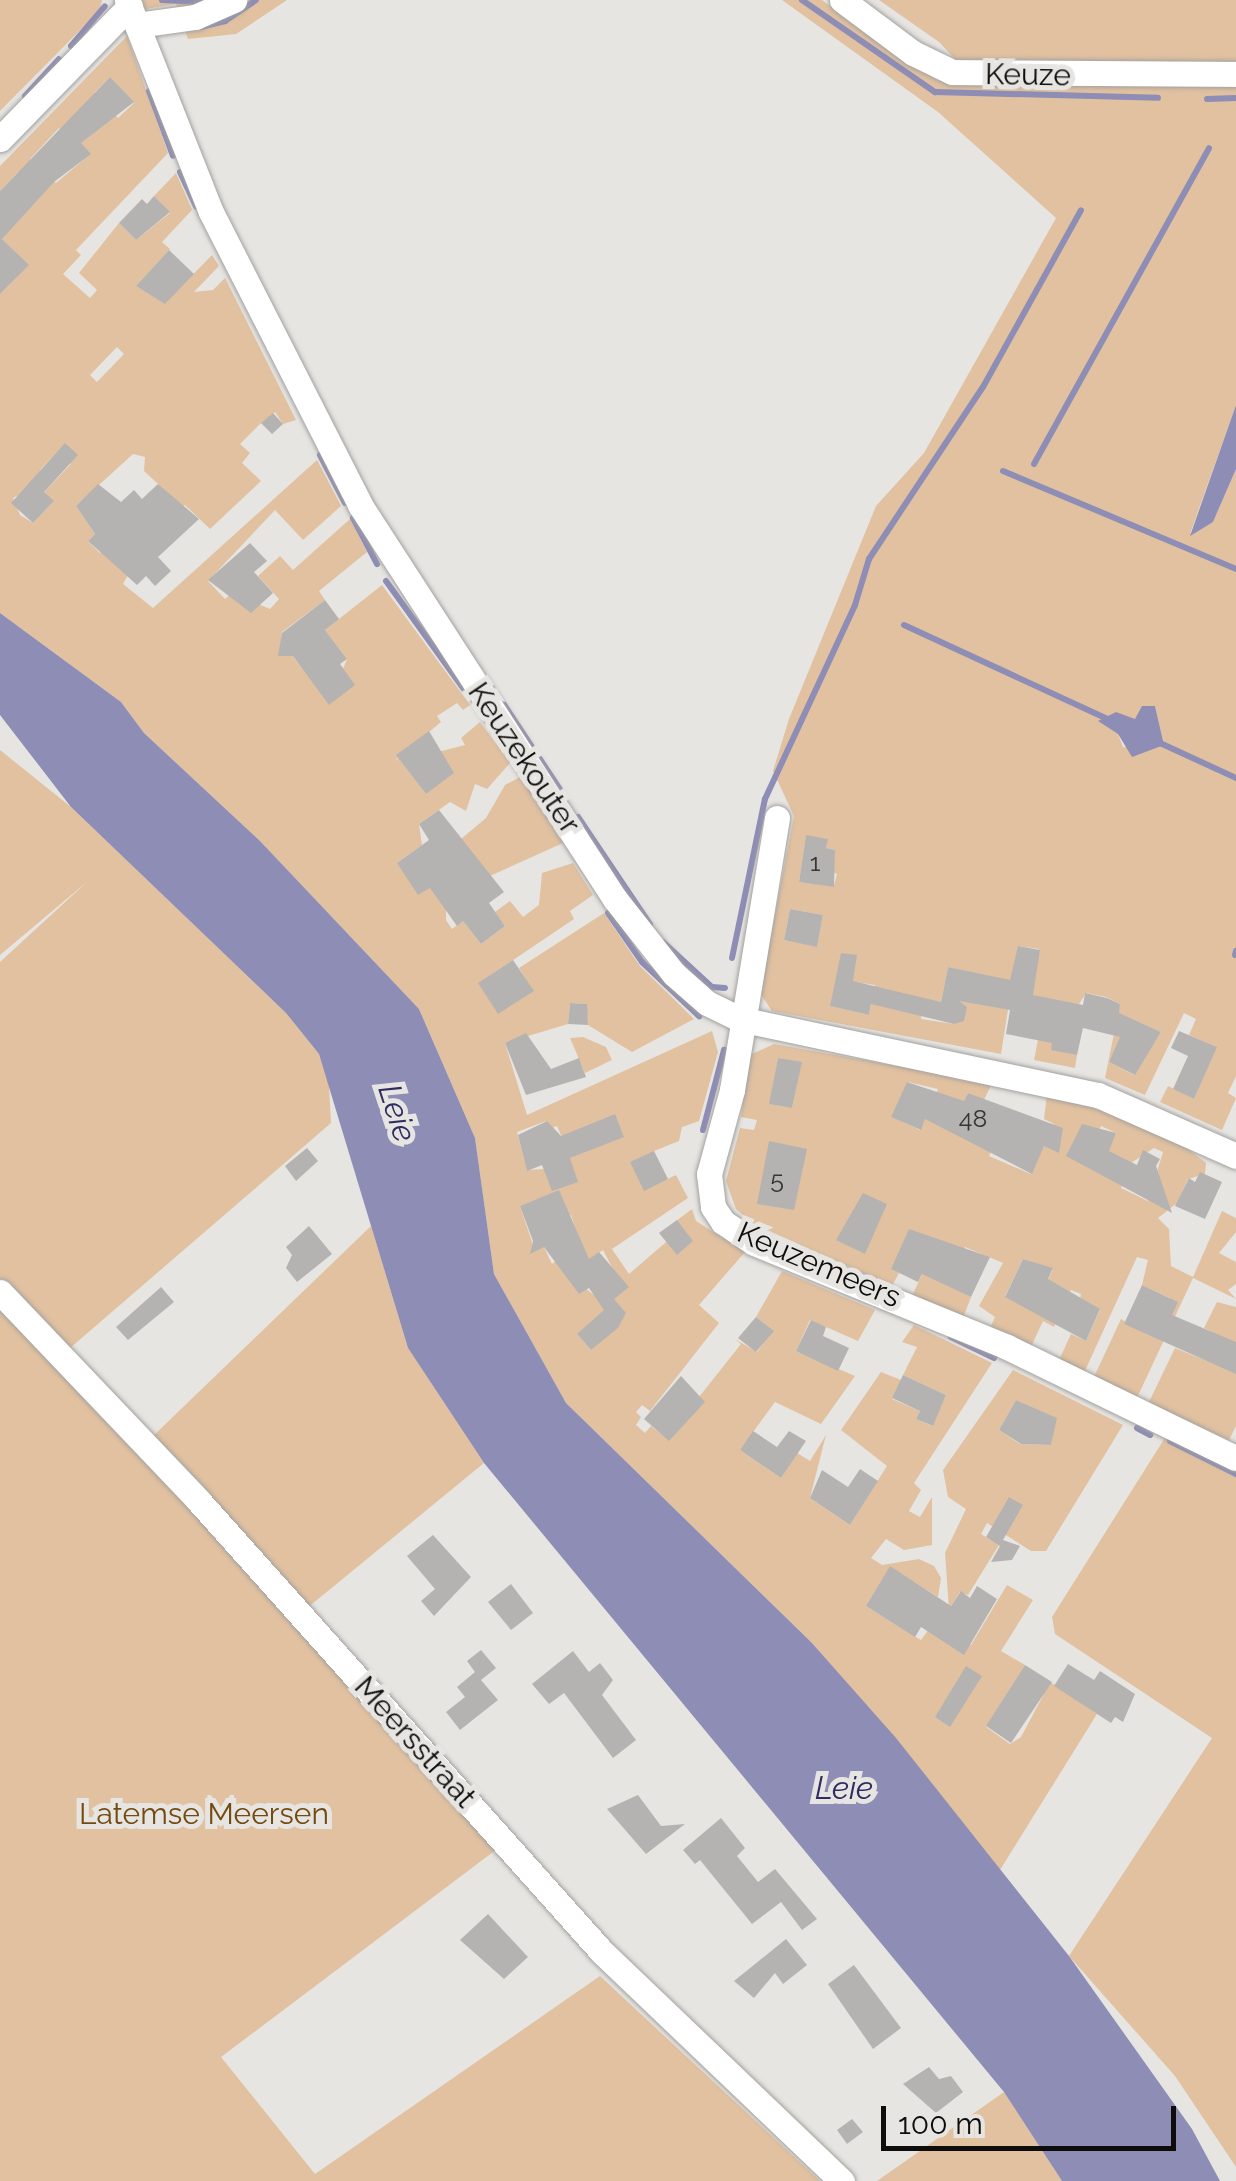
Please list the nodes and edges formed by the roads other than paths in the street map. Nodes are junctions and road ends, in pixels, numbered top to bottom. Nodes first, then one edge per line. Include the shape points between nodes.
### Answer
1 (234, 0) edge
2 (842, 0) edge
3 (132, 10) edge
4 (1236, 74) edge
5 (0, 139) edge
6 (777, 818) dead end
7 (740, 1019) junction
8 (1235, 1155) edge
9 (0, 1292) edge
10 (1236, 1458) edge
11 (842, 2181) edge

1 - 3 street via 195,17
2 - 4 street, Keuze via 932,66 952,72
3 - 5 street
3 - 7 street, Keuzekouter via 211,212 393,561 650,947 706,1003
6 - 7 street, Keuzemeers
7 - 8 street, Keuzekouter via 1098,1094
7 - 10 street, Keuzemeers via 708,1190 736,1234 1008,1347
9 - 11 street, Meersstraat via 197,1498 602,1952

